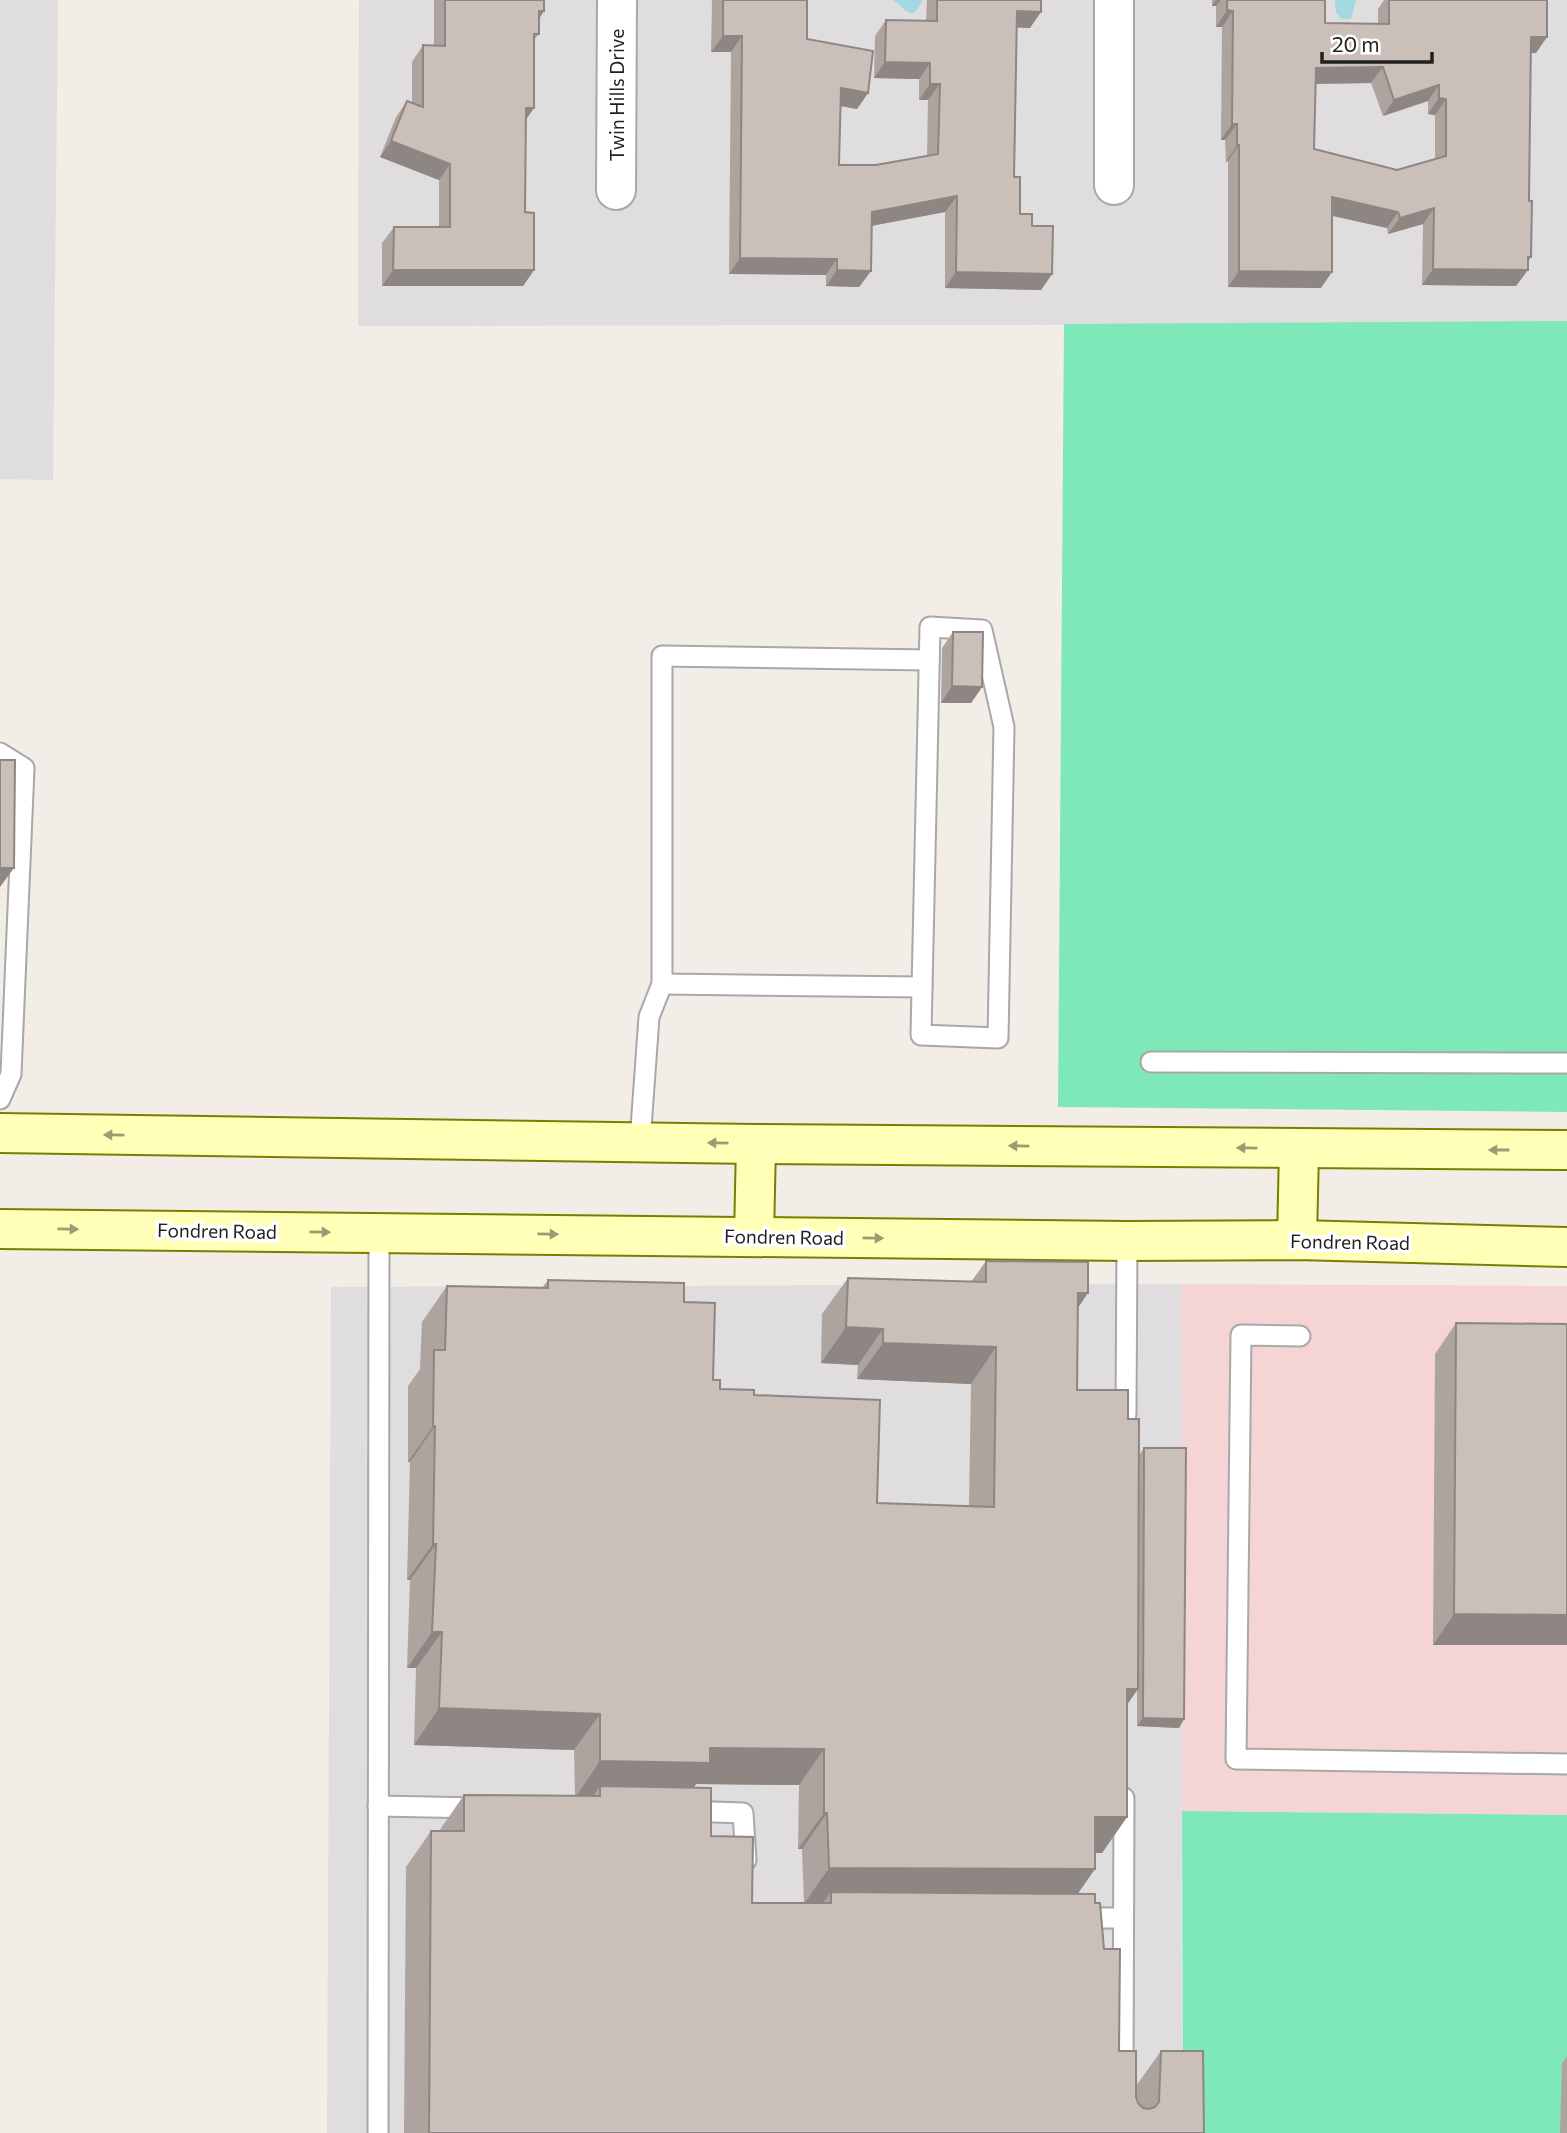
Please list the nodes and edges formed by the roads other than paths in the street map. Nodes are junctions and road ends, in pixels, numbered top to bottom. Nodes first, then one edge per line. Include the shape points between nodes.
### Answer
1 (617, 0) edge
2 (1114, 0) edge
3 (1114, 185) dead end
4 (616, 190) dead end
5 (929, 660) junction
6 (0, 753) edge
7 (662, 984) junction
8 (922, 987) junction
9 (6, 1052) edge
10 (1151, 1062) dead end
11 (1567, 1063) edge
12 (0, 1099) edge
13 (0, 1133) edge
14 (640, 1142) junction
15 (756, 1144) junction
16 (1299, 1149) junction
17 (1567, 1150) edge
18 (0, 1228) edge
19 (379, 1233) junction
20 (754, 1237) junction
21 (1297, 1240) junction
22 (1127, 1241) junction
23 (1567, 1247) edge
24 (1300, 1336) dead end
25 (1126, 1428) edge
26 (1567, 1764) edge
27 (1124, 1782) edge
28 (378, 1806) junction
29 (499, 1808) edge
30 (662, 1811) edge
31 (748, 1877) edge
32 (1054, 1917) edge
33 (1123, 1918) junction
34 (1123, 2093) edge
35 (378, 2133) edge

1 - 4 street, Twin Hills Drive
2 - 3 street
5 - 7 lane via 662,656
5 - 8 lane
5 - 8 lane via 930,627 982,630 1004,727 998,1038 921,1035
6 - 9 lane via 24,768
7 - 8 lane
7 - 14 lane via 649,1017
9 - 12 lane via 11,1074
10 - 11 lane
14 -> 13 main road
15 -> 14 main road
16 -> 15 main road
15 - 20 main road
17 -> 16 main road
16 - 21 main road
18 -> 19 main road, Fondren Road
19 -> 20 main road, Fondren Road
19 - 28 lane
20 -> 22 main road, Fondren Road
21 - 22 main road, Fondren Road
21 - 23 main road, Fondren Road
22 - 25 lane
24 - 26 lane via 1241,1335 1236,1759
27 - 33 lane
28 - 29 lane
28 - 35 lane
30 - 31 lane via 743,1813
32 - 33 lane
33 - 34 lane

